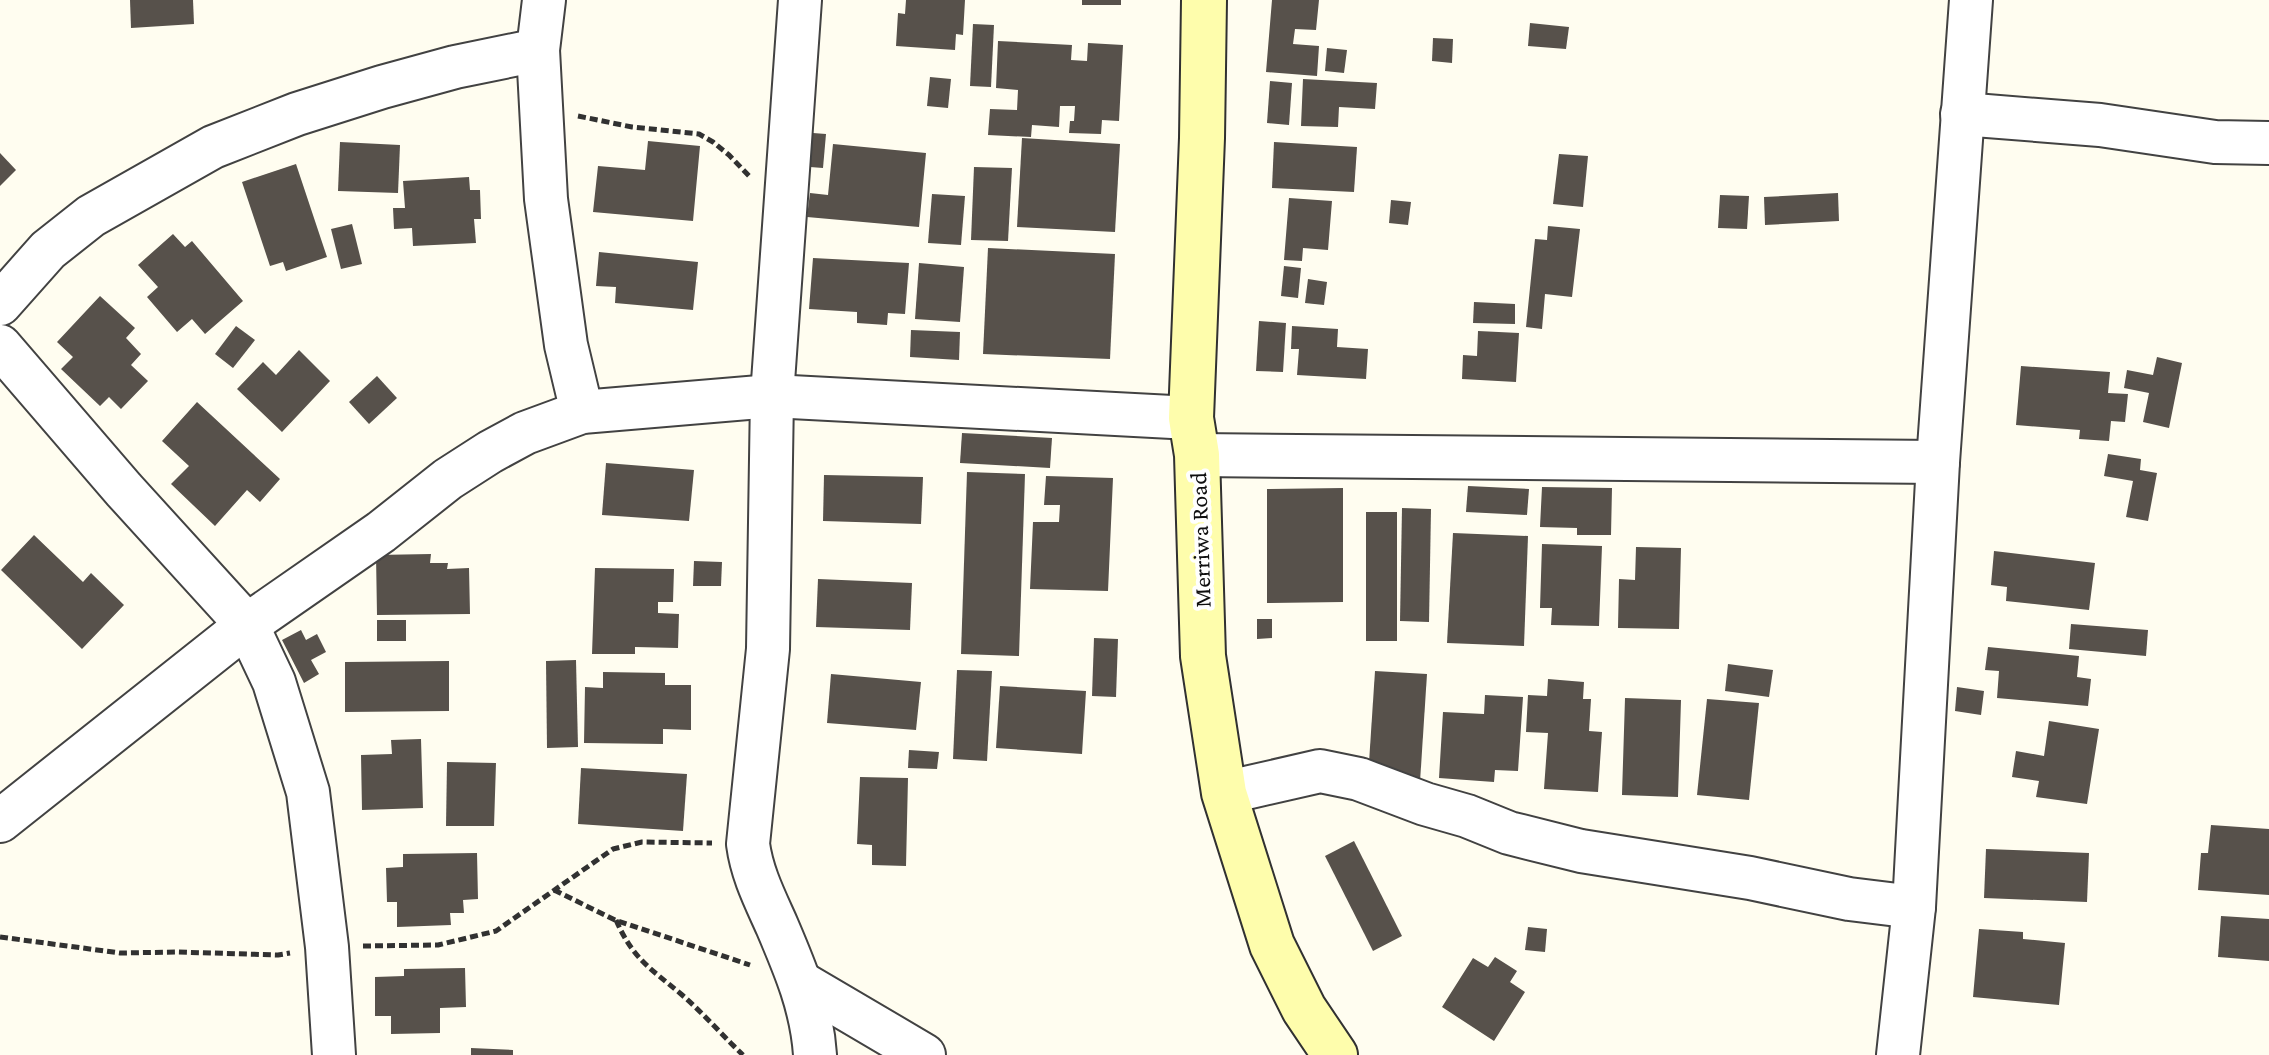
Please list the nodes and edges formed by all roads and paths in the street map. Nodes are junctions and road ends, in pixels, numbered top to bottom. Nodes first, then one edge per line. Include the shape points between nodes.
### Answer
1 (544, 0) edge
2 (800, 0) edge
3 (1204, 0) edge
4 (1971, 0) edge
5 (538, 50) junction
6 (542, 107) junction
7 (1962, 114) junction
8 (2269, 143) edge
9 (784, 214) junction
10 (0, 304) edge
11 (0, 346) edge
12 (772, 396) junction
13 (582, 412) junction
14 (1194, 437) junction
15 (1938, 462) junction
16 (247, 625) junction
17 (1224, 793) junction
18 (0, 821) edge
19 (748, 844) junction
20 (554, 890) junction
21 (1914, 907) junction
22 (615, 920) junction
23 (0, 937) edge
24 (327, 947) junction
25 (800, 982) junction
26 (334, 1055) edge
27 (743, 1055) edge
28 (815, 1055) edge
29 (924, 1055) edge
30 (1335, 1055) edge
31 (1898, 1055) edge

1 - 5 street
2 - 9 street
3 - 14 street, Merriwa Road
4 - 7 street
5 - 6 street
5 - 10 street via 382,87 213,147 91,216 48,250
6 - 9 path via 632,127 699,134 729,155
6 - 13 street via 555,272
7 - 8 street via 2100,125 2215,142
7 - 15 street
9 - 12 street
11 - 16 street
12 - 13 street
12 - 14 street
12 - 19 street via 768,649
13 - 16 street via 490,452
14 - 15 street
14 - 17 street, Merriwa Road via 1203,656
15 - 21 street
16 - 18 street
16 - 24 street via 274,682 308,792
17 - 21 street via 1320,771 1581,851
17 - 30 street, Merriwa Road via 1272,945 1304,1009
19 - 20 path via 626,845
19 - 25 street via 761,890
20 - 22 path
20 - 24 path via 506,926 470,938 430,945
21 - 31 street
22 - 25 path
22 - 27 path via 638,958
23 - 24 path via 120,953 278,955
24 - 26 street
25 - 28 street
25 - 29 street

